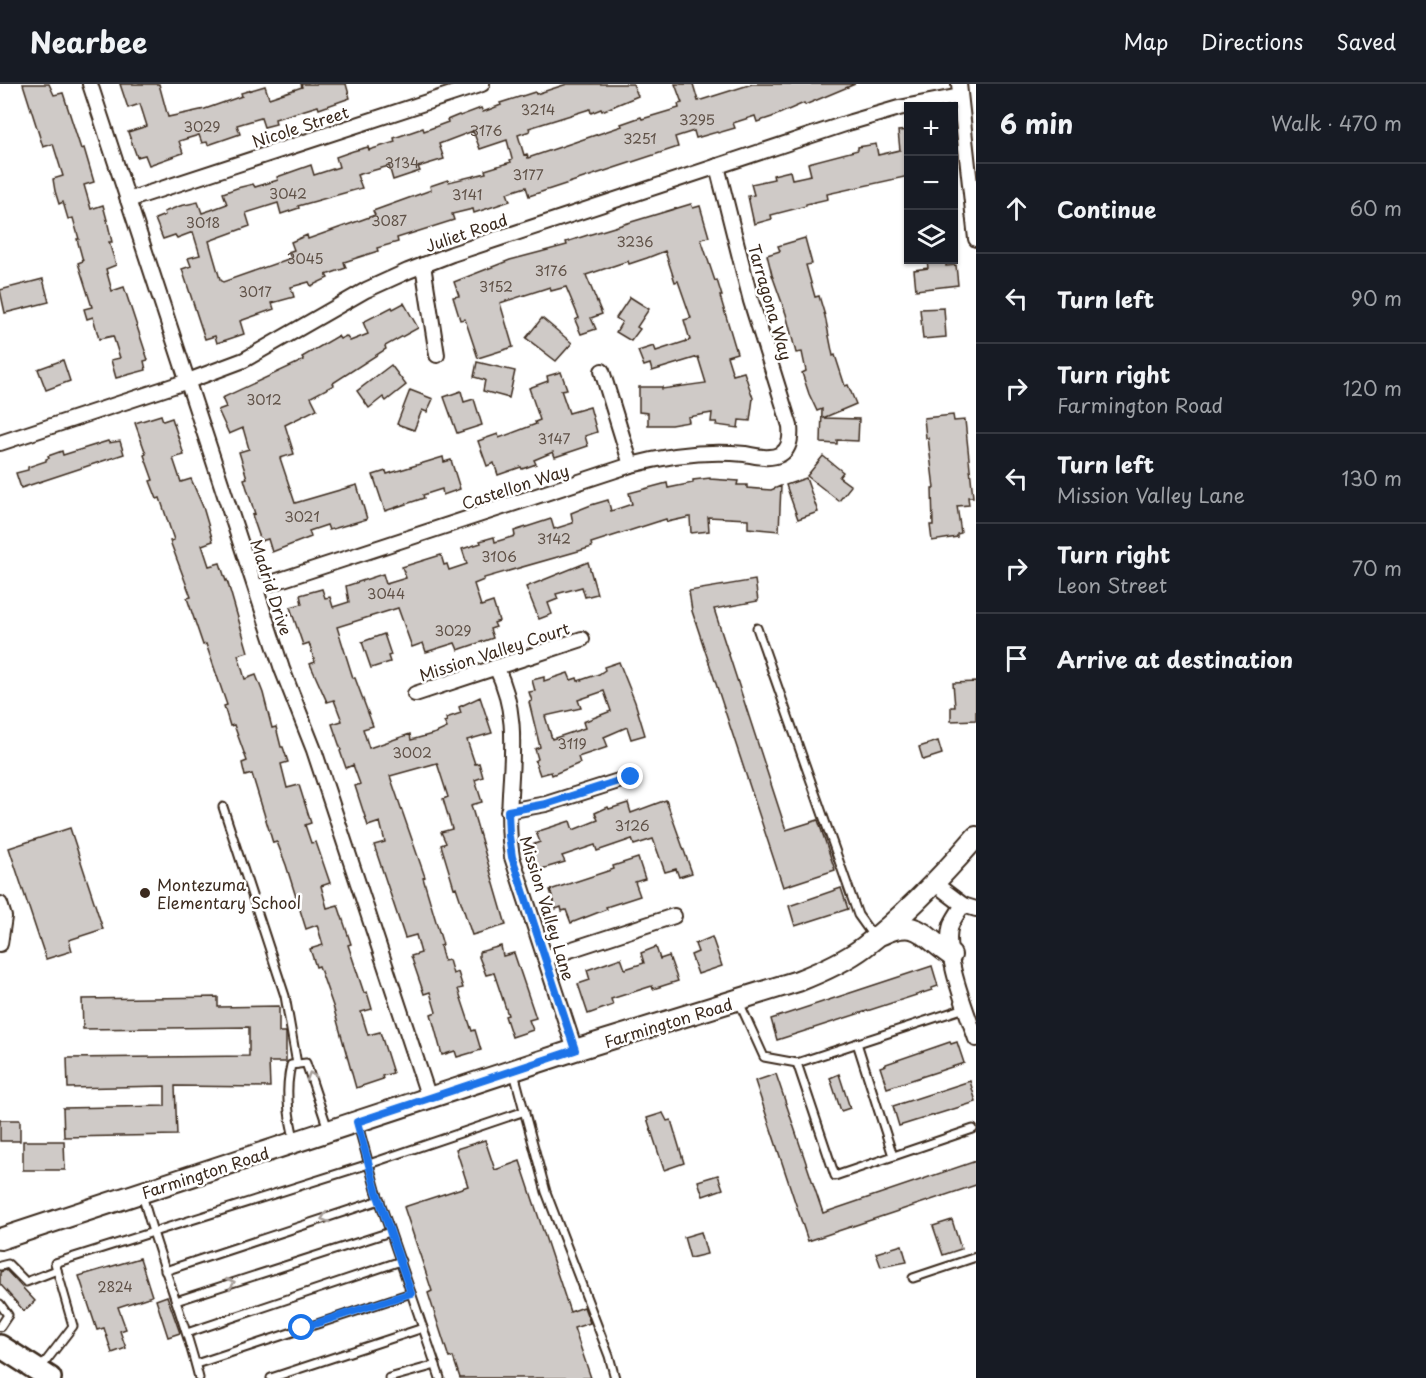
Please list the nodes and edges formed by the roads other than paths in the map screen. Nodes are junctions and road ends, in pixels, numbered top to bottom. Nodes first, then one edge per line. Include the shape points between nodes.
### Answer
1 (90, 84) edge
2 (482, 84) edge
3 (959, 90) edge
4 (717, 166) junction
5 (128, 200) junction
6 (976, 239) edge
7 (423, 265) junction
8 (437, 355) dead end
9 (602, 370) dead end
10 (188, 381) junction
11 (0, 443) edge
12 (788, 447) joint
13 (631, 465) junction
14 (256, 588) junction
15 (758, 628) dead end
16 (582, 639) dead end
17 (496, 667) junction
18 (415, 694) dead end
19 (631, 777) dead end
20 (223, 807) dead end
21 (508, 811) junction
22 (976, 837) edge
23 (934, 883) junction
24 (0, 903) edge
25 (970, 907) edge
26 (674, 916) dead end
27 (874, 938) junction
28 (0, 944) edge
29 (951, 955) junction
30 (545, 958) junction
31 (738, 1000) junction
32 (966, 1008) junction
33 (976, 1040) edge
34 (857, 1043) junction
35 (575, 1050) junction
36 (797, 1063) junction
37 (297, 1064) junction
38 (513, 1070) junction
39 (429, 1098) junction
40 (525, 1111) junction
41 (357, 1122) junction
42 (973, 1130) dead end
43 (329, 1131) junction
44 (295, 1142) junction
45 (893, 1156) junction
46 (369, 1164) junction
47 (141, 1192) junction
48 (380, 1200) junction
49 (152, 1232) junction
50 (390, 1232) junction
51 (0, 1239) edge
52 (976, 1257) edge
53 (400, 1262) junction
54 (0, 1266) edge
55 (57, 1270) junction
56 (165, 1271) junction
57 (913, 1278) dead end
58 (411, 1293) junction
59 (176, 1301) junction
60 (0, 1304) edge
61 (0, 1327) edge
62 (423, 1328) junction
63 (187, 1333) junction
64 (0, 1346) edge
65 (196, 1364) junction
66 (436, 1365) junction
67 (44, 1375) edge
68 (199, 1378) edge
69 (271, 1378) edge
70 (389, 1378) edge
71 (440, 1378) edge
72 (615, 1378) edge

1 - 5 street, Madrid Drive
2 - 5 street, Nicole Street
3 - 4 street, Juliet Road
3 - 6 street
4 - 7 street, Juliet Road
4 - 12 street, Tarragona Way via 751,301 790,426
5 - 10 street, Madrid Drive
7 - 8 street
7 - 10 street, Juliet Road via 366,291 244,360
9 - 13 street
10 - 11 street, Juliet Road
10 - 14 street, Madrid Drive
12 - 13 street, Castellon Way via 784,453 769,458 705,452
13 - 14 street, Castellon Way
14 - 39 street, Madrid Drive
15 - 27 lane via 858,915
16 - 17 street, Mission Valley Court
17 - 18 street, Mission Valley Court
17 - 21 street, Mission Valley Lane via 512,718
19 - 21 street via 546,804
20 - 37 lane via 285,996
21 - 30 street, Mission Valley Lane via 512,857
22 - 23 main road, Farmington Road
23 - 25 street
23 - 27 main road, Farmington Road
24 - 28 street via 4,917
25 - 29 street via 951,924
26 - 30 street
27 - 29 main road via 896,928 911,928 922,931
27 - 31 main road, Farmington Road via 826,970
29 - 32 street
30 - 35 street, Mission Valley Lane
31 - 35 main road, Farmington Road
31 - 36 lane via 764,1057
32 - 33 street
32 - 34 lane
34 - 36 lane
34 - 45 lane
35 - 38 main road, Farmington Road
36 - 45 lane via 835,1176
43 -> 37 lane via 306,1063
37 - 44 lane via 291,1065 287,1082
38 - 39 main road, Farmington Road
38 - 40 lane
39 - 41 main road, Farmington Road
40 - 46 lane
40 - 72 lane via 546,1192
41 - 43 main road, Farmington Road
41 - 46 lane
42 - 45 lane
43 - 44 main road, Farmington Road
44 - 47 main road, Farmington Road
46 - 48 lane
46 - 49 lane
47 - 49 lane
47 - 51 main road, Farmington Road
48 - 50 lane
48 -> 56 lane
49 - 55 lane via 55,1263
49 - 56 lane
50 - 53 lane
59 -> 50 lane
52 - 57 lane
53 - 58 lane
53 - 63 lane
54 - 55 lane via 8,1264 26,1282
55 - 67 lane via 73,1326
56 - 59 lane
58 - 62 lane
58 - 65 lane
59 - 63 lane
60 - 61 lane via 8,1315
62 - 66 lane
62 - 69 lane
63 - 65 lane
64 - 67 main road
65 - 68 lane
66 - 70 lane
66 - 71 lane

